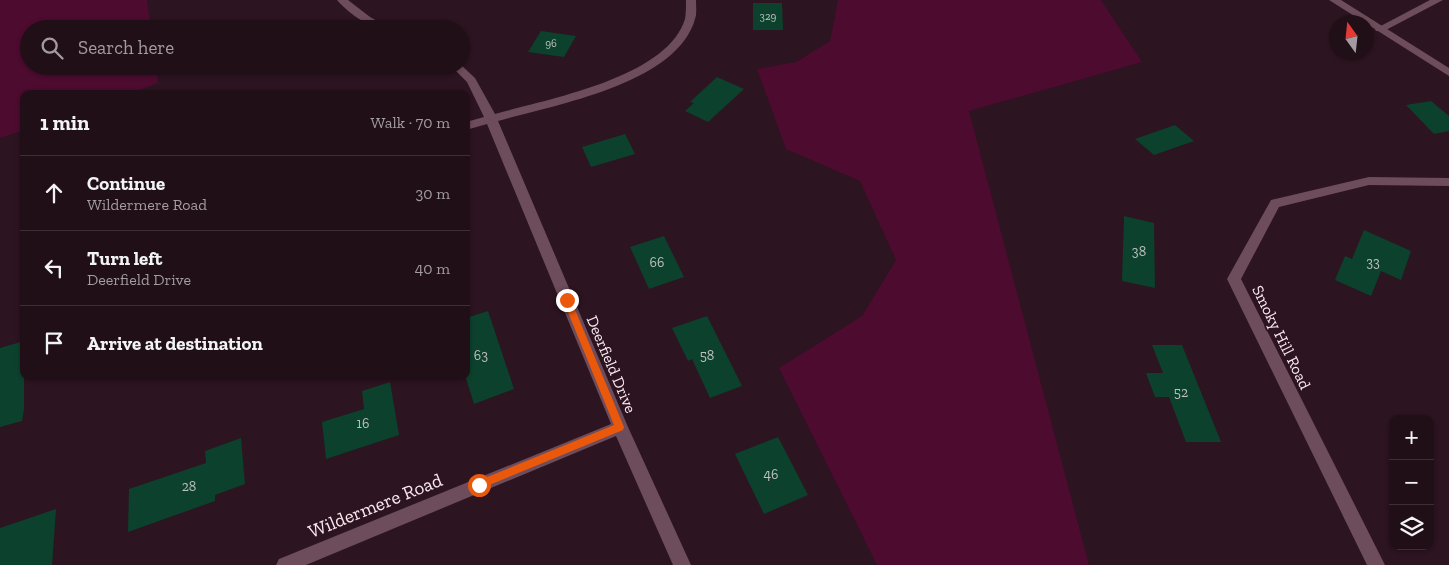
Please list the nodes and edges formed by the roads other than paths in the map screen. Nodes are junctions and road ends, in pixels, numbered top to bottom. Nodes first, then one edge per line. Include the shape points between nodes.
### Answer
1 (342, 0) edge
2 (690, 0) edge
3 (1334, 0) edge
4 (1438, 0) edge
5 (368, 20) edge
6 (1380, 29) junction
7 (1449, 74) edge
8 (466, 75) edge
9 (491, 119) junction
10 (470, 125) edge
11 (1449, 182) edge
12 (620, 427) junction
13 (285, 565) edge
14 (682, 565) edge
15 (1376, 565) edge

1 - 5 street
2 - 9 street via 690,19 678,42 654,64 611,85
3 - 6 street
4 - 6 street
6 - 7 street
8 - 9 street, Deerfield Drive
9 - 10 street
9 - 12 street, Deerfield Drive
11 - 15 street, Smoky Hill Road via 1369,181 1275,203 1234,279
12 - 13 street, Wildermere Road
12 - 14 street, Deerfield Drive

